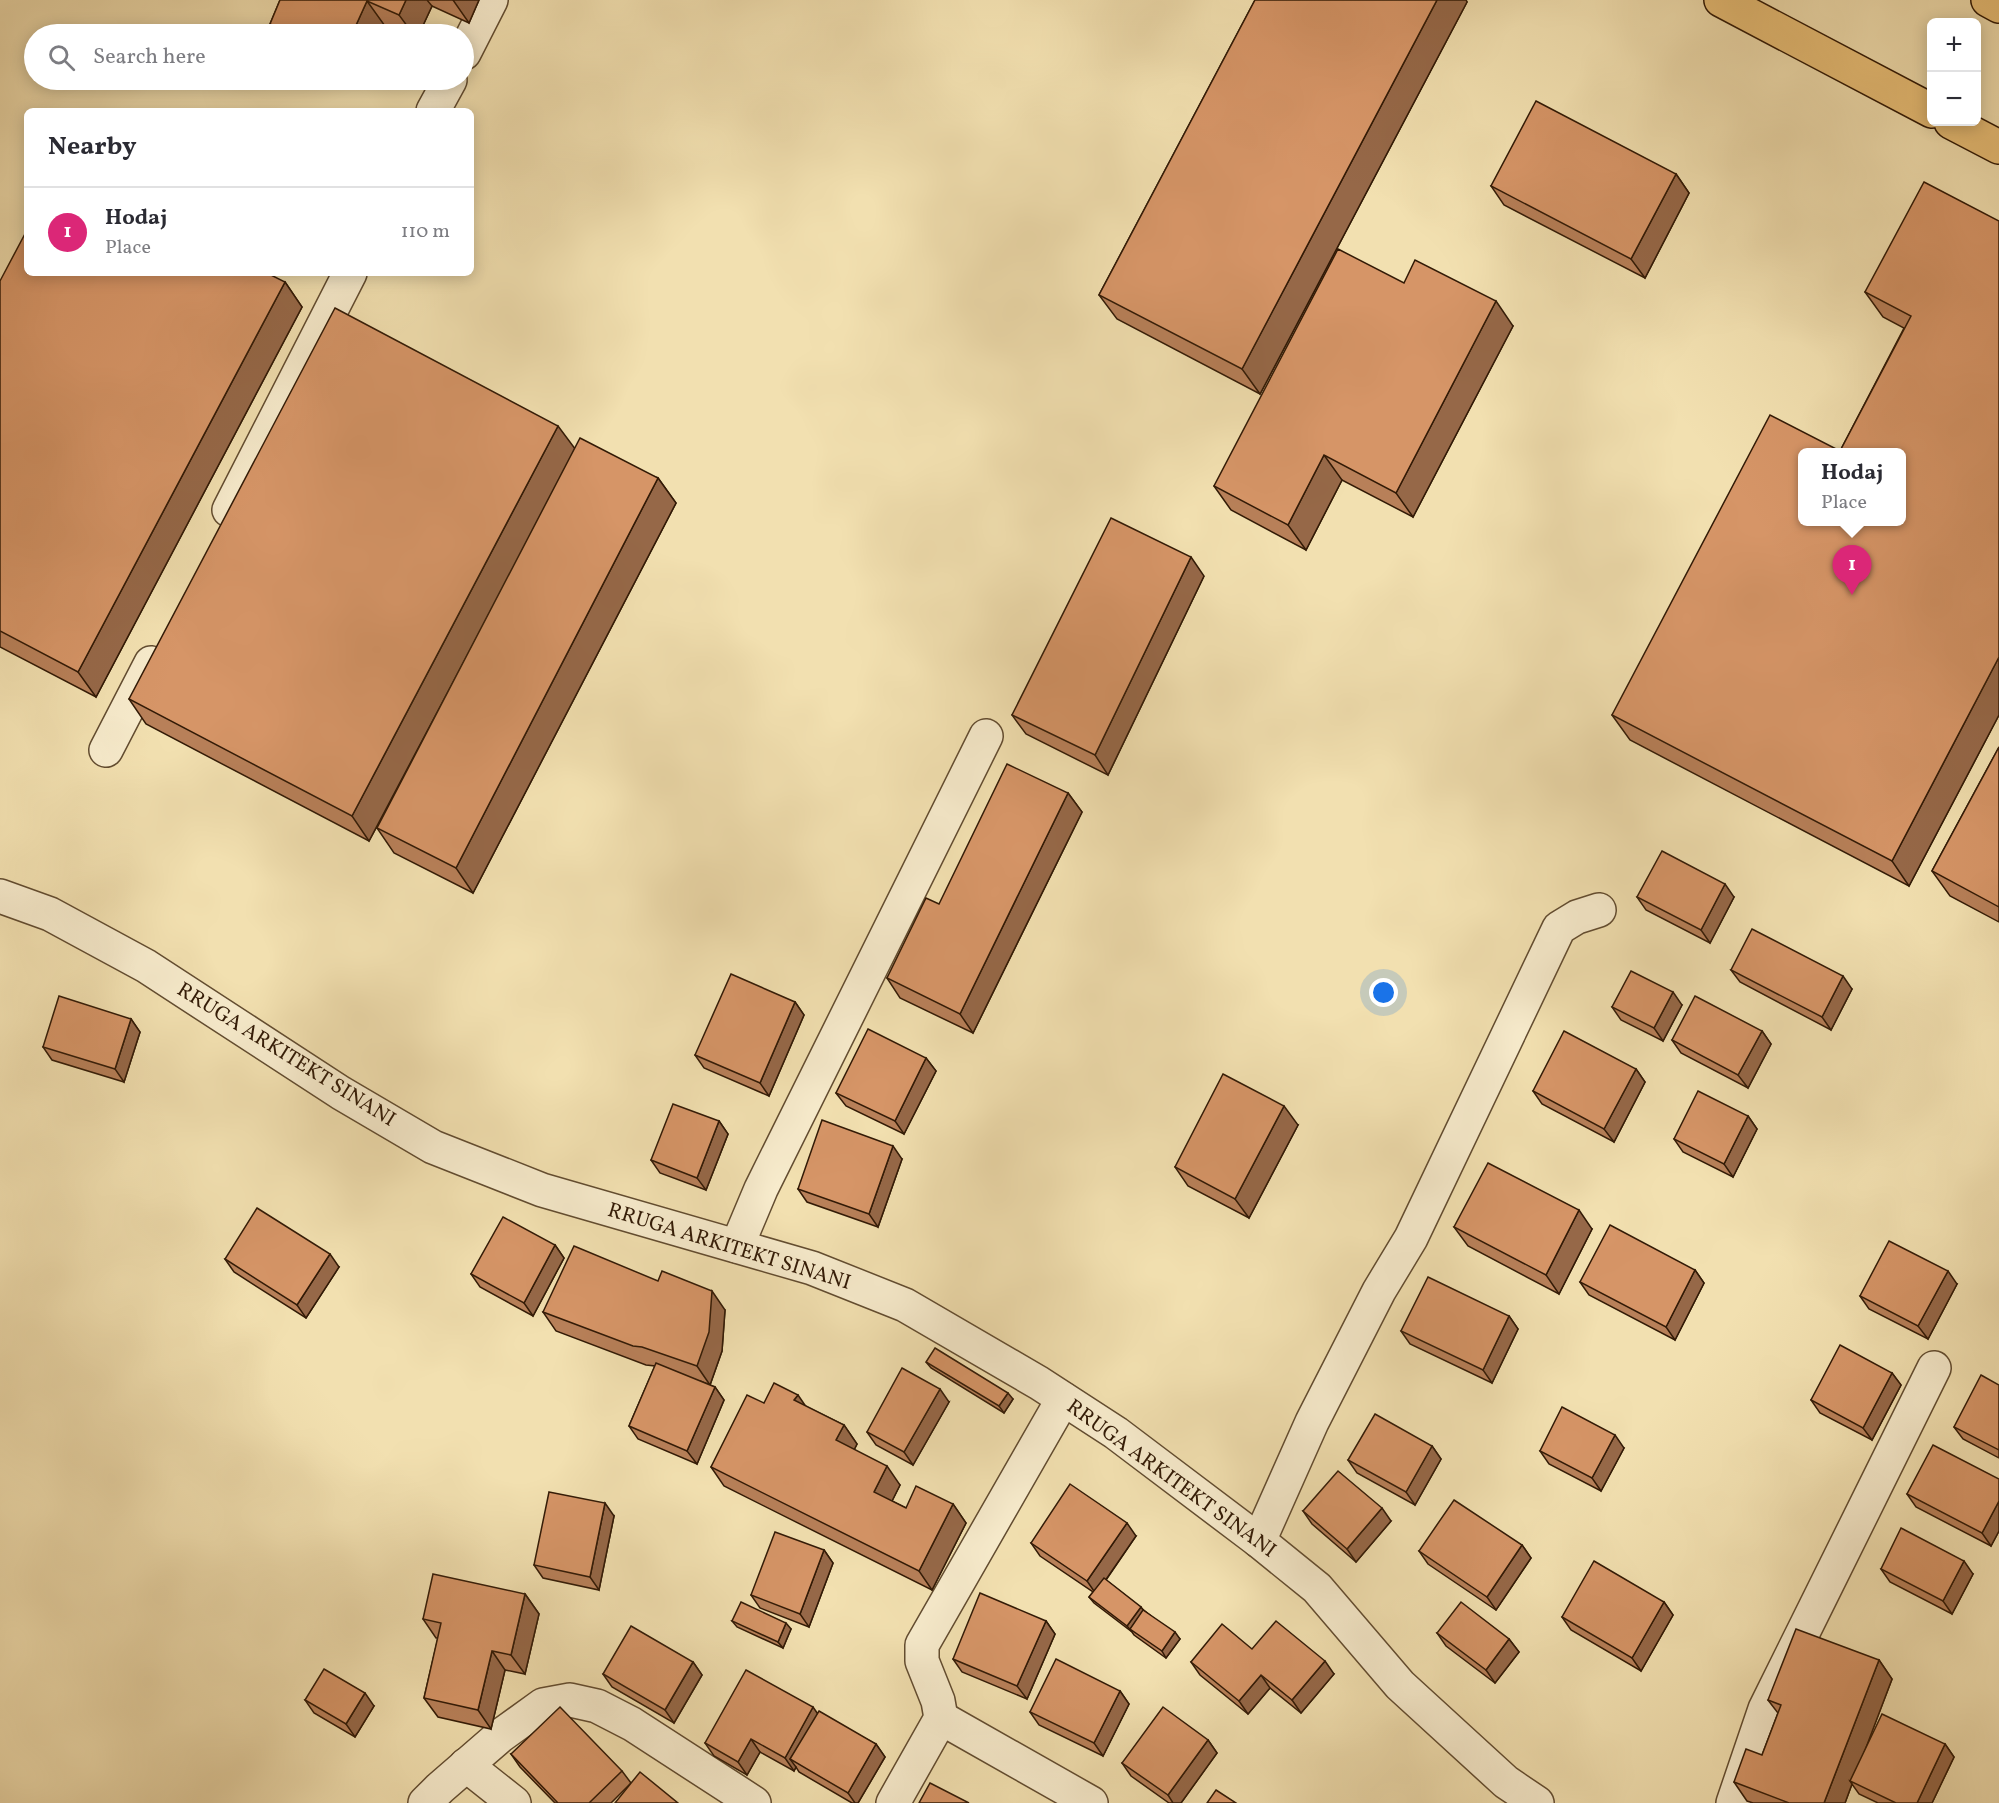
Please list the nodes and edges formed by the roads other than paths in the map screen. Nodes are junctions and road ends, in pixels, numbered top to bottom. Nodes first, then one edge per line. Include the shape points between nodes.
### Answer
1 (491, 0) edge
2 (1721, 0) edge
3 (1988, 0) edge
4 (1999, 6) edge
5 (474, 33) edge
6 (445, 90) edge
7 (435, 108) edge
8 (1927, 108) edge
9 (1959, 126) edge
10 (1999, 147) edge
11 (348, 276) edge
12 (215, 538) edge
13 (166, 633) edge
14 (986, 736) dead end
15 (106, 750) dead end
16 (0, 896) edge
17 (1599, 909) dead end
18 (738, 1246) junction
19 (1934, 1368) dead end
20 (1063, 1399) junction
21 (1258, 1541) junction
22 (941, 1718) junction
23 (466, 1765) junction
24 (425, 1803) edge
25 (514, 1803) edge
26 (754, 1803) edge
27 (893, 1803) edge
28 (1091, 1803) edge
29 (1537, 1803) edge
30 (1733, 1803) edge

1 - 5 street
2 - 8 main road
3 - 4 main road
6 - 7 street
9 - 10 main road
11 - 12 street
13 - 15 street
14 - 18 street via 761,1189
16 - 18 street, RRUGA ARKITEKT SINANI via 50,914 146,966 341,1093 433,1147 542,1190
17 - 21 street via 1559,928 1411,1238 1379,1291 1312,1422
18 - 20 street, RRUGA ARKITEKT SINANI via 812,1268 905,1305
19 - 30 street via 1765,1709
20 - 21 street, RRUGA ARKITEKT SINANI via 1116,1433
20 - 22 street via 922,1645 922,1661
21 - 29 street, RRUGA ARKITEKT SINANI via 1317,1588 1400,1685 1506,1782
22 - 27 street
22 - 28 street
23 - 24 street
23 - 25 street
23 - 26 street via 543,1705 570,1700 597,1706 632,1724

